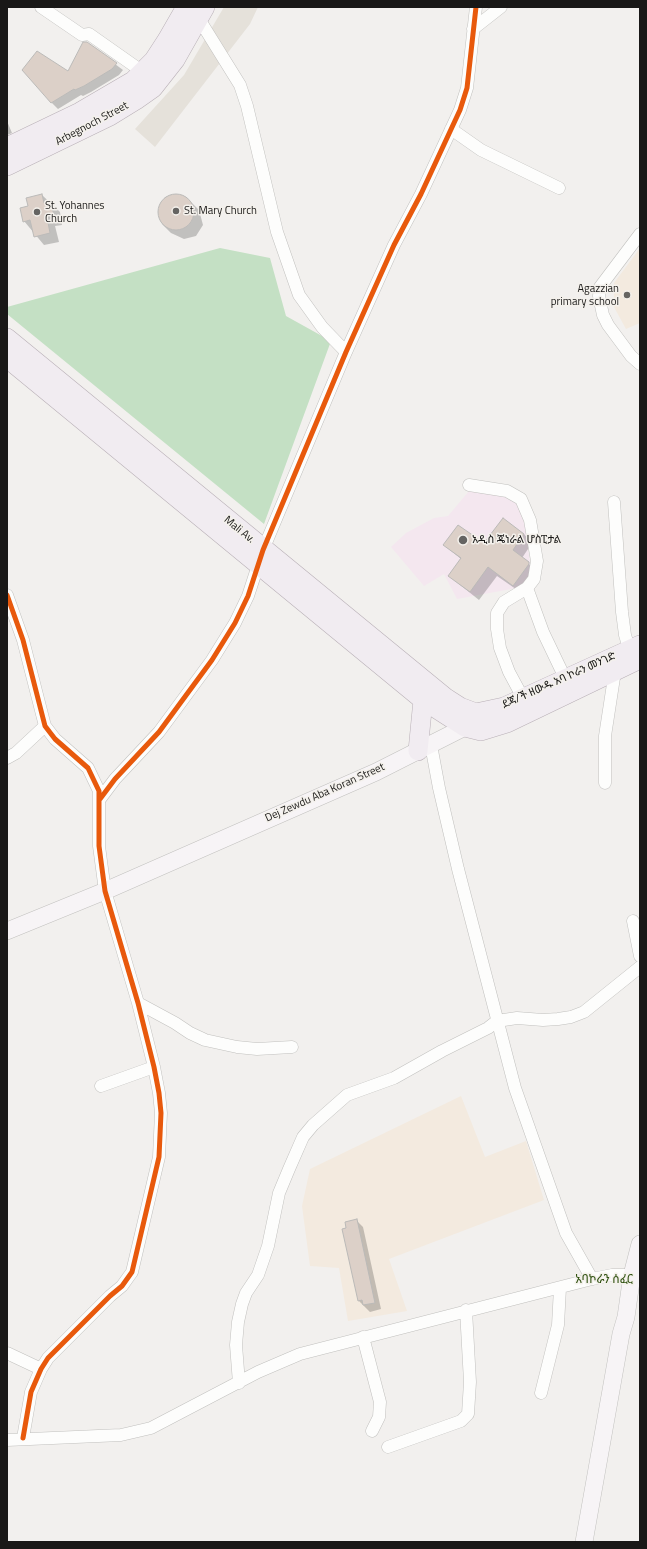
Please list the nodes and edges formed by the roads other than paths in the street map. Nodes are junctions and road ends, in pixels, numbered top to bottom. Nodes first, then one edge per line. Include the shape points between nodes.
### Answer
1 (41, 7) edge
2 (476, 7) edge
3 (501, 7) edge
4 (197, 11) edge
5 (473, 29) junction
6 (143, 72) junction
7 (451, 129) junction
8 (7, 147) edge
9 (7, 166) edge
10 (558, 188) dead end
11 (640, 234) edge
12 (7, 338) edge
13 (346, 352) junction
14 (7, 358) edge
15 (640, 364) edge
16 (469, 485) dead end
17 (614, 502) dead end
18 (261, 558) junction
19 (528, 588) junction
20 (7, 595) edge
21 (636, 654) edge
22 (615, 671) junction
23 (565, 678) junction
24 (523, 698) junction
25 (423, 700) junction
26 (470, 720) junction
27 (45, 726) junction
28 (425, 748) junction
29 (7, 758) edge
30 (605, 783) dead end
31 (100, 795) junction
32 (105, 891) junction
33 (633, 921) dead end
34 (7, 931) edge
35 (640, 956) edge
36 (640, 967) edge
37 (138, 1003) junction
38 (497, 1021) junction
39 (292, 1047) dead end
40 (154, 1067) junction
41 (101, 1086) dead end
42 (640, 1244) edge
43 (636, 1274) edge
44 (592, 1279) junction
45 (560, 1288) junction
46 (466, 1310) junction
47 (363, 1337) junction
48 (7, 1352) edge
49 (41, 1369) junction
50 (239, 1383) junction
51 (542, 1393) dead end
52 (372, 1431) dead end
53 (23, 1438) junction
54 (7, 1440) edge
55 (388, 1447) dead end
56 (586, 1527) edge

1 - 6 street via 82,34 89,34
2 - 5 street
3 - 5 street
4 - 6 main road, Arbegnoch Street via 167,40
4 - 9 main road, Arbegnoch Street via 171,66 153,88 110,116
4 - 13 street via 240,85 277,232 299,295
5 - 7 street via 467,88
6 - 8 main road, Arbegnoch Street via 100,102
7 - 10 street via 481,150
7 - 13 street via 394,245
11 - 15 street via 600,287 599,296 608,325
12 - 18 main road, Mali Av.
13 - 18 street
14 - 18 main road, Mali Av.
16 - 19 street via 507,490 521,499 530,520 537,561 534,579
17 - 21 street via 622,612
18 - 25 main road, Mali Av. via 308,604
18 - 26 main road, Mali Av. via 460,707
18 - 31 street via 248,596 212,660 160,732
19 - 23 street via 543,632
19 - 24 street via 504,602 497,613 500,648
20 - 27 street via 23,640
21 - 22 main road
21 - 23 main road, ደጃ/ች ዘውዱ አባ ኮራን መንገድ
22 - 26 main road via 534,712 500,726 481,731
22 - 30 street via 605,736
23 - 24 main road, ደጃ/ች ዘውዱ አባ ኮራን መንገድ
24 - 26 main road, ደጃ/ች ዘውዱ አባ ኮራን መንገድ
25 - 26 main road, Mali Av.
25 - 28 main road
26 - 28 main road, Dej Zewdu Aba Koran Street
27 - 29 street
27 - 31 street via 55,739 88,768
28 - 32 main road, Dej Zewdu Aba Koran Street
28 - 38 street via 439,788
31 - 32 street via 99,846
32 - 34 main road, Dej Zewdu Aba Koran Street
32 - 37 street
33 - 35 street
36 - 38 street via 592,1006 571,1017
37 - 39 street via 205,1040 257,1049
37 - 40 street
38 - 44 street via 515,1088 554,1201 566,1233
38 - 50 street via 394,1078 347,1095 303,1137 279,1193 268,1246 258,1275 242,1304 236,1345
40 - 41 street
40 - 49 street via 161,1113 159,1157 132,1272 122,1286 48,1358
42 - 43 main road
43 - 44 street
43 - 56 main road via 621,1334
44 - 45 street
45 - 46 street
45 - 51 street via 558,1325
46 - 47 street
46 - 55 street via 470,1382 468,1414 462,1421
47 - 50 street via 287,1358
47 - 52 street via 380,1402 379,1417
48 - 49 street
49 - 53 street via 31,1392
50 - 53 street via 164,1423 137,1432 99,1437
53 - 54 street

